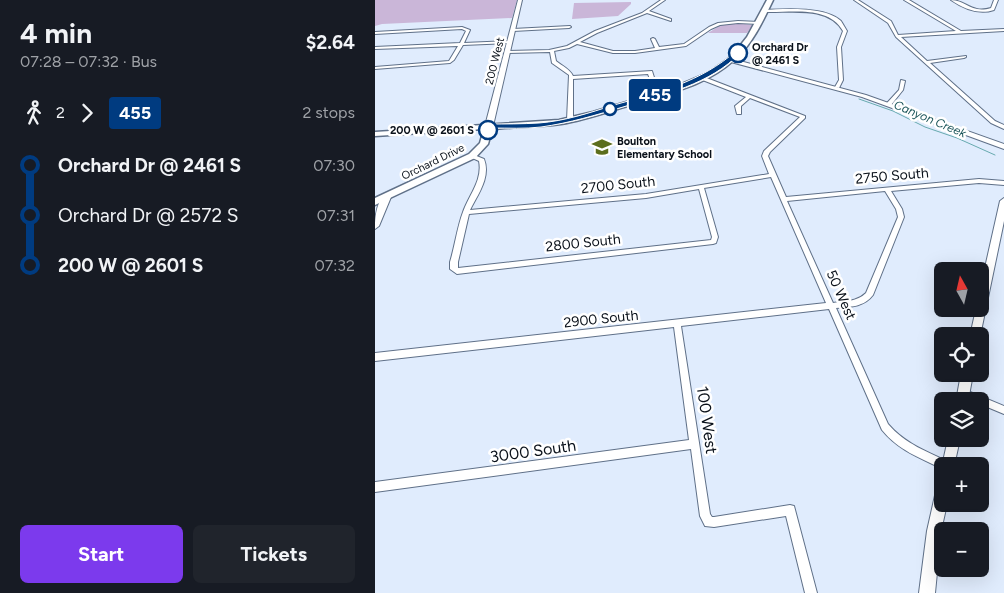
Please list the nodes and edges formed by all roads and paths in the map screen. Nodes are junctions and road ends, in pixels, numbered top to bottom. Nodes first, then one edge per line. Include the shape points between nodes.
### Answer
1 (521, 0) edge
2 (663, 0) edge
3 (770, 0) edge
4 (856, 0) edge
5 (906, 0) edge
6 (953, 0) edge
7 (996, 0) edge
8 (765, 11) junction
9 (647, 12) junction
10 (670, 20) dead end
11 (759, 23) junction
12 (569, 27) dead end
13 (513, 30) junction
14 (1004, 30) edge
15 (961, 32) junction
16 (375, 33) edge
17 (897, 36) junction
18 (653, 39) dead end
19 (510, 42) junction
20 (578, 42) junction
21 (461, 44) junction
22 (375, 48) edge
23 (658, 49) junction
24 (552, 51) junction
25 (507, 52) junction
26 (964, 57) dead end
27 (729, 60) junction
28 (926, 62) junction
29 (375, 68) edge
30 (571, 78) junction
31 (702, 78) junction
32 (903, 81) dead end
33 (837, 87) junction
34 (660, 94) junction
35 (749, 96) junction
36 (889, 104) junction
37 (739, 113) dead end
38 (570, 120) junction
39 (489, 126) junction
40 (1004, 127) edge
41 (375, 134) edge
42 (1004, 147) edge
43 (472, 156) junction
44 (772, 175) junction
45 (1004, 183) edge
46 (701, 187) junction
47 (887, 190) junction
48 (387, 197) junction
49 (783, 199) junction
50 (1004, 201) edge
51 (375, 202) edge
52 (466, 212) junction
53 (375, 226) edge
54 (831, 306) junction
55 (677, 323) junction
56 (977, 327) edge
57 (375, 357) edge
58 (989, 405) edge
59 (1004, 410) edge
60 (694, 444) junction
61 (934, 459) edge
62 (375, 487) edge
63 (939, 512) edge
64 (811, 593) edge
65 (927, 593) edge

1 - 13 street, 200 West
2 - 9 street
3 - 8 main road
4 - 17 street via 891,23
5 - 15 street
6 - 7 street via 971,9 986,11 993,9
8 - 11 main road
8 - 33 street via 820,13 829,15 843,26 845,31 839,47 841,80
9 - 10 street
9 - 20 street
11 - 23 street via 719,24 685,45
11 - 27 main road
12 - 13 street
13 - 19 street, 200 West
14 - 15 street
15 - 17 street
16 - 21 street via 467,28
17 - 28 street
18 - 23 street
19 - 21 street
19 - 25 street, 200 West
20 - 23 street via 618,52
20 - 24 street
21 - 22 street
21 - 29 street via 450,62
24 - 25 street
24 - 30 street via 554,62
25 - 39 street, 200 West
26 - 28 street
27 - 31 main road
27 - 33 street
28 - 40 street via 993,122
30 - 34 street via 650,72
30 - 38 street
31 - 34 main road
31 - 35 street
32 - 36 street via 901,90
33 - 36 street
34 - 38 main road
35 - 37 street via 738,106
35 - 44 street, 50 West via 803,117 766,153
36 - 42 street
38 - 39 main road via 539,125
39 - 41 main road
39 - 43 main road, Orchard Drive via 483,144
43 - 48 main road, Orchard Drive
43 - 52 street via 482,160 483,165 477,192
44 - 46 street, 2700 South
44 - 49 street, 50 West
45 - 47 street, 2750 South via 983,180
46 - 52 street, 2700 South via 646,196
46 - 52 street, 2800 South via 714,241 455,270
47 - 49 street, 2750 South
47 - 54 street, 2900 South via 901,217 869,295 857,303
48 - 51 main road, Orchard Drive
48 - 53 street
49 - 54 street, 50 West
50 - 56 street
54 - 55 street, 2900 South
54 - 61 street, 50 West via 888,431 903,445
55 - 57 street, 2900 South
55 - 60 street, 100 West
58 - 59 street
60 - 62 street, 3000 South
60 - 64 street, 100 West via 707,521 790,510
63 - 65 street

